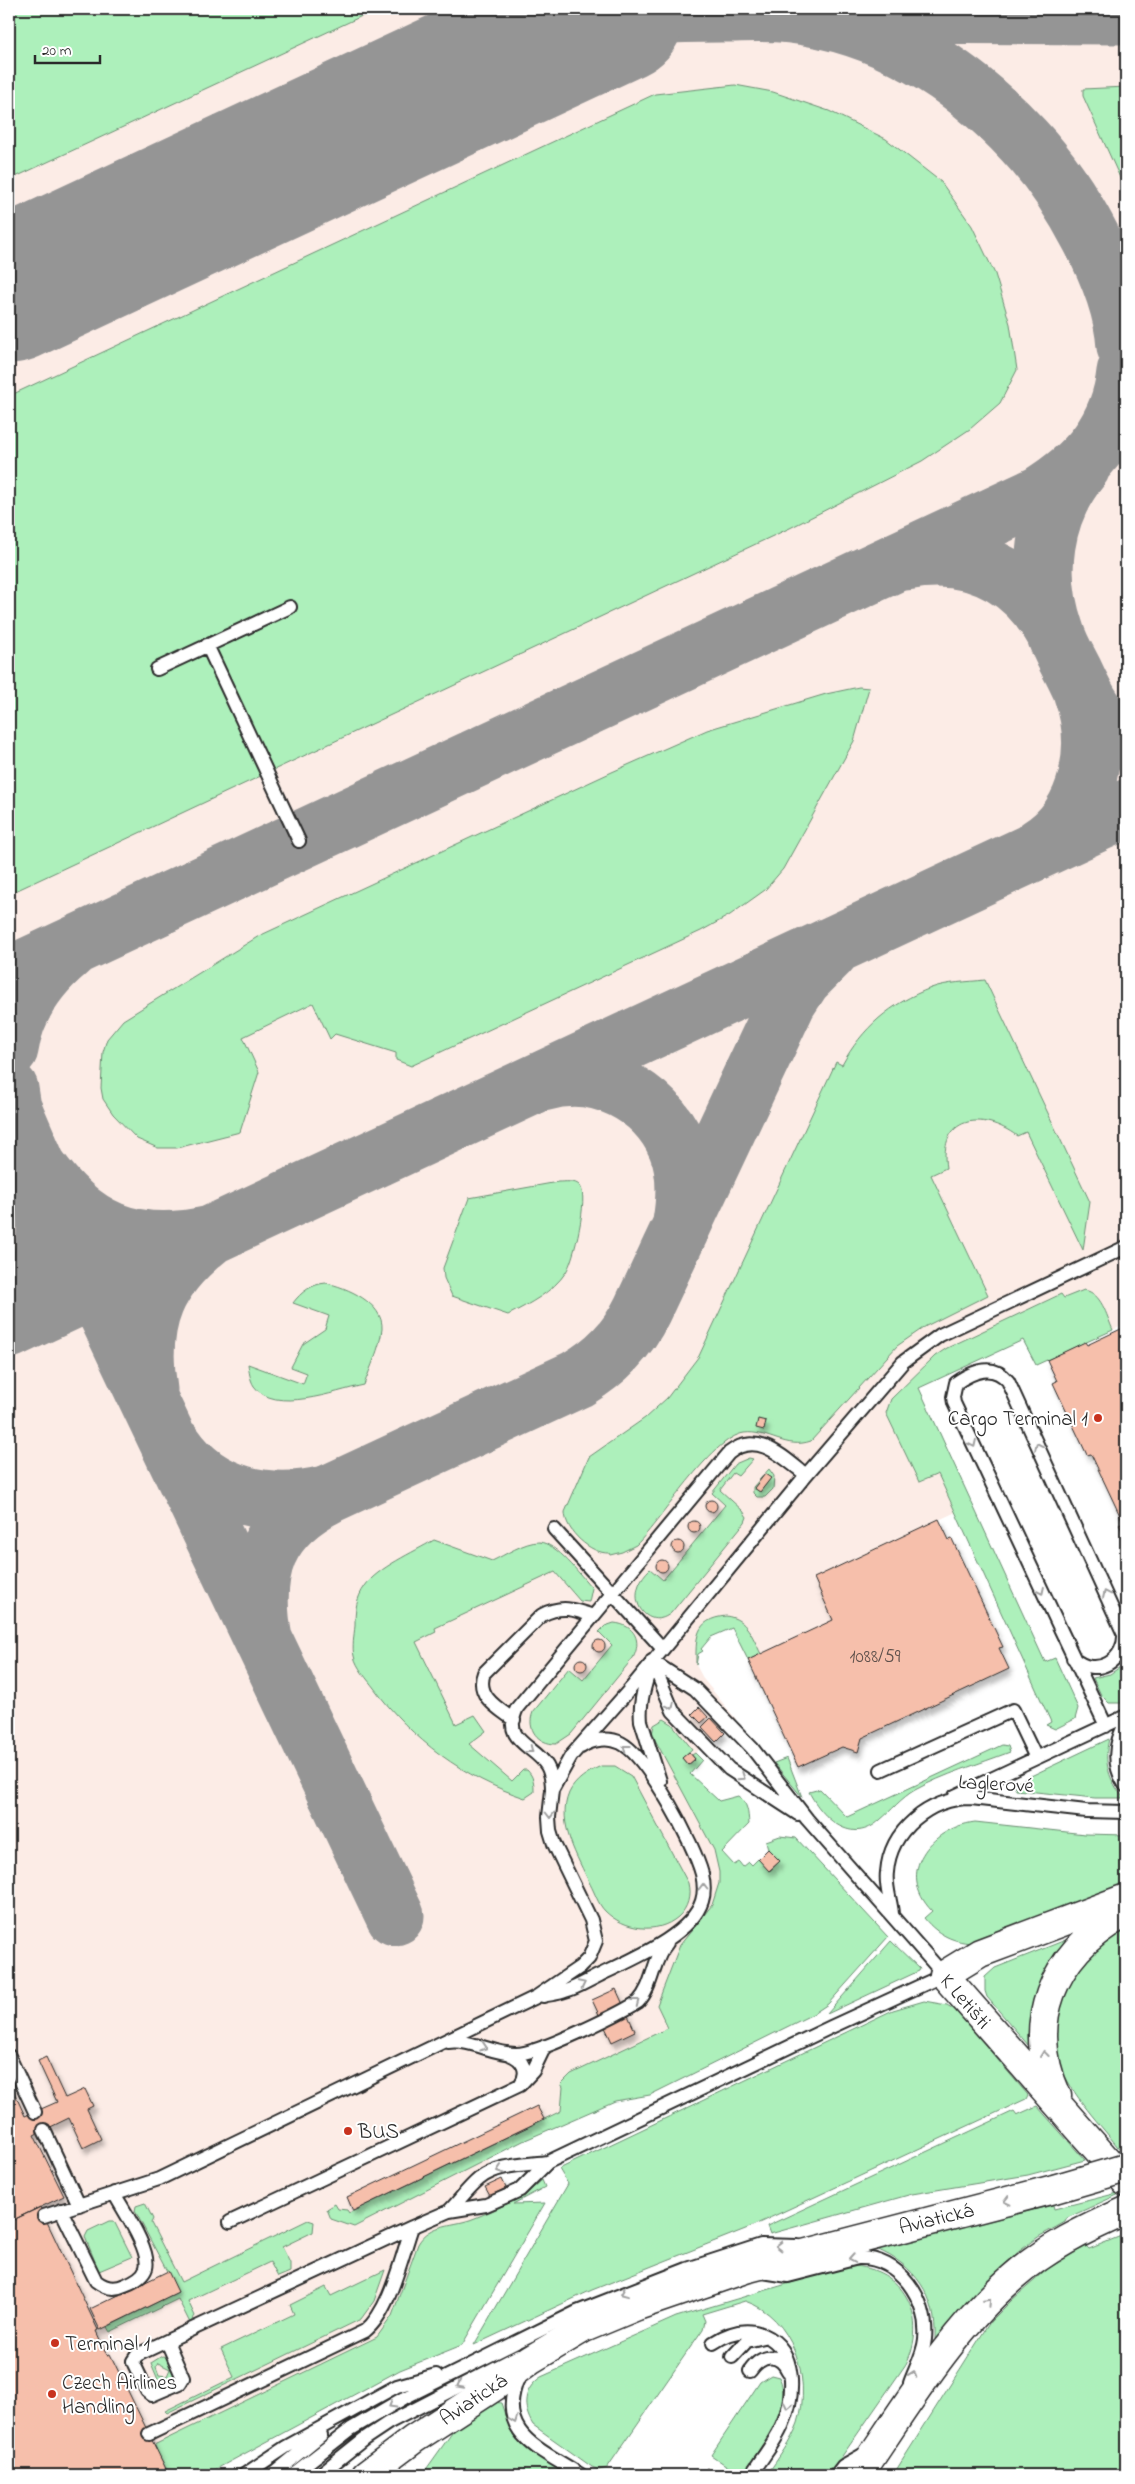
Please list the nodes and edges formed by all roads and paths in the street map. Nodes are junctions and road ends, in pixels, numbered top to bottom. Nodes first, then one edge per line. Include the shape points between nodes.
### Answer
1 (290, 606) dead end
2 (207, 645) junction
3 (157, 669) dead end
4 (299, 841) dead end
5 (1126, 1247) edge
6 (806, 1475) junction
7 (554, 1529) dead end
8 (611, 1593) junction
9 (593, 1616) junction
10 (1125, 1635) edge
11 (663, 1649) junction
12 (1071, 1656) junction
13 (652, 1661) junction
14 (515, 1714) junction
15 (1126, 1716) edge
16 (1126, 1723) edge
17 (1106, 1726) junction
18 (571, 1756) junction
19 (1036, 1758) junction
20 (881, 1770) dead end
21 (1126, 1786) edge
22 (552, 1790) junction
23 (664, 1795) junction
24 (939, 1803) junction
25 (1126, 1812) edge
26 (806, 1819) junction
27 (1124, 1910) edge
28 (892, 1916) junction
29 (672, 1937) junction
30 (944, 1976) junction
31 (536, 1997) junction
32 (437, 2044) junction
33 (546, 2046) junction
34 (506, 2053) junction
35 (9, 2056) edge
36 (520, 2085) junction
37 (35, 2112) dead end
38 (1067, 2115) junction
39 (44, 2130) dead end
40 (548, 2162) junction
41 (1126, 2168) edge
42 (1126, 2182) edge
43 (114, 2193) junction
44 (79, 2205) junction
45 (61, 2210) junction
46 (449, 2211) junction
47 (1126, 2211) edge
48 (44, 2216) dead end
49 (230, 2222) dead end
50 (412, 2227) junction
51 (828, 2246) junction
52 (745, 2269) junction
53 (584, 2328) junction
54 (771, 2338) junction
55 (171, 2339) junction
56 (713, 2343) dead end
57 (732, 2357) dead end
58 (530, 2360) junction
59 (466, 2366) junction
60 (750, 2371) dead end
61 (791, 2377) junction
62 (364, 2405) junction
63 (897, 2420) junction
64 (149, 2434) dead end
65 (880, 2445) junction
66 (266, 2461) junction
67 (244, 2475) edge
68 (251, 2475) edge
69 (272, 2475) edge
70 (292, 2475) edge
71 (319, 2475) edge
72 (366, 2475) edge
73 (582, 2475) edge
74 (750, 2475) edge
75 (836, 2475) edge
76 (859, 2475) edge

1 - 2 lane
2 - 3 lane
2 - 4 lane
5 - 6 lane via 940,1335 920,1348 887,1379
6 - 8 lane via 773,1449 744,1445 736,1448
6 - 11 lane
7 - 8 lane
8 - 9 lane
8 - 11 lane
9 - 14 lane
9 - 14 lane via 575,1609 554,1608 542,1615 484,1673 481,1686 487,1698
10 - 12 lane via 1122,1651 1114,1661 1090,1667
10 -> 12 lane via 1008,1381 998,1372 984,1369 956,1384 952,1397
11 - 13 lane
12 - 17 lane
13 - 18 lane
13 - 23 lane via 640,1712
13 - 26 lane via 695,1689 752,1748
13 -> 26 lane via 673,1711 723,1763
14 -> 22 lane via 515,1735 547,1766
15 - 17 lane
16 - 21 lane via 1116,1752 1119,1772
17 - 19 lane
18 - 22 lane
23 -> 18 lane via 645,1766 620,1743 610,1740 591,1742
19 - 20 lane via 1013,1710
19 - 24 lane
22 -> 31 lane via 549,1817 554,1844 591,1920 596,1941 589,1958 580,1967
29 -> 23 lane via 697,1911 704,1890 702,1872
24 - 25 lane, Laglerové via 971,1798 1086,1811
24 - 28 lane, Laglerové via 905,1829 890,1855 886,1882
26 - 28 lane, K Letišti
27 - 30 main road via 984,1965
38 -> 27 main road via 1046,2066 1043,2030 1047,2004 1057,1978 1077,1948
28 - 30 lane, K Letišti
31 -> 29 lane via 566,1991
33 -> 29 lane via 638,2002 646,1994 659,1955
30 - 38 main road, K Letišti
30 - 40 lane via 831,2026
31 - 32 lane
32 -> 34 lane via 466,2042
32 - 43 lane via 159,2179
33 - 34 lane via 526,2053
33 - 36 lane via 534,2071
34 - 36 lane via 524,2065 524,2078
35 - 37 lane
36 - 49 lane
38 - 42 main road, K Letišti
39 - 44 lane
40 - 46 lane via 520,2190 486,2205
40 -> 46 lane via 502,2168 480,2178
41 -> 51 main road, Aviatická, bridge
43 - 44 lane
43 - 45 lane via 146,2256 146,2270 123,2286 107,2288 91,2276
44 - 45 lane
45 - 48 lane
46 - 50 lane
63 -> 47 main road via 937,2364 984,2306 1012,2278 1040,2256 1087,2228
50 - 55 lane
50 - 64 lane via 383,2309 365,2331
51 - 52 main road, Aviatická
51 -> 59 lane via 761,2245 687,2269 577,2312
52 - 53 main road, Aviatická
63 -> 52 lane via 925,2340 916,2294 901,2275 882,2261 870,2257 843,2260 788,2276
53 - 58 main road, Aviatická
53 -> 71 lane via 439,2395 388,2424
54 - 56 lane via 742,2331
54 - 57 lane via 747,2341
54 - 61 lane via 782,2348
55 - 55 lane via 169,2346 183,2378 180,2383 152,2395 146,2392 133,2360
58 - 72 main road, Aviatická
58 -> 73 lane via 512,2392 513,2421 529,2441
59 - 62 lane via 397,2386
59 -> 70 lane via 351,2429
60 - 61 lane via 760,2359 773,2357 783,2362
61 -> 74 lane via 782,2425
62 - 66 lane
62 - 69 lane
63 - 65 main road
65 - 75 lane via 843,2466
65 - 76 main road
66 - 67 lane
66 - 68 lane

